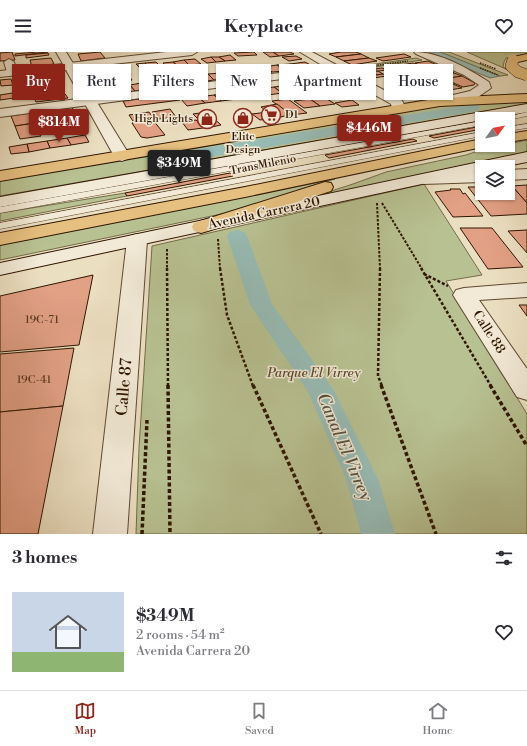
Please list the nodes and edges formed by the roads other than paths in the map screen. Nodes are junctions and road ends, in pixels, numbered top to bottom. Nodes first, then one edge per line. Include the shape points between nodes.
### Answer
1 (61, 52) edge
2 (192, 52) edge
3 (305, 52) edge
4 (419, 52) edge
5 (527, 57) edge
6 (327, 64) edge
7 (69, 66) junction
8 (0, 74) edge
9 (527, 75) edge
10 (279, 78) edge
11 (527, 88) edge
12 (376, 91) edge
13 (527, 98) edge
14 (90, 102) junction
15 (440, 102) junction
16 (527, 108) edge
17 (398, 109) junction
18 (0, 113) edge
19 (527, 114) edge
20 (515, 116) edge
21 (475, 124) edge
22 (527, 126) edge
23 (515, 128) edge
24 (475, 135) edge
25 (527, 135) edge
26 (515, 137) edge
27 (475, 144) edge
28 (122, 156) junction
29 (527, 157) edge
30 (405, 159) junction
31 (527, 174) edge
32 (515, 175) edge
33 (0, 176) edge
34 (475, 177) edge
35 (424, 179) junction
36 (0, 202) edge
37 (0, 210) edge
38 (209, 225) junction
39 (0, 226) edge
40 (0, 239) edge
41 (137, 240) junction
42 (0, 269) edge
43 (527, 290) edge
44 (527, 390) edge
45 (110, 534) edge

1 - 7 street
2 - 7 street
3 - 6 street
4 - 15 street via 475,76 486,86 474,94
5 - 9 highway, bridge via 513,60 510,66
7 - 8 street via 10,67
7 - 14 street
10 - 14 street
11 - 15 highway
12 - 17 street via 395,101
13 - 15 highway
14 - 18 street
14 - 28 street
15 - 17 highway
16 - 36 street
17 - 28 highway
19 - 20 lane
21 - 37 lane, TransMilenio
22 - 23 lane
24 - 39 lane, TransMilenio
25 - 26 highway
27 - 30 highway, Avenida Carrera 20
28 - 33 highway
29 - 35 street, Avenida Carrera 20
30 - 38 highway
30 - 40 highway, Avenida Carrera 20
31 - 32 street
34 - 35 street
35 - 38 street, Avenida Carrera 20
38 - 41 street, Avenida Carrera 20
41 - 42 street, Avenida Carrera 20
41 - 45 street, Calle 87
43 - 44 street, Calle 88 via 464,294

